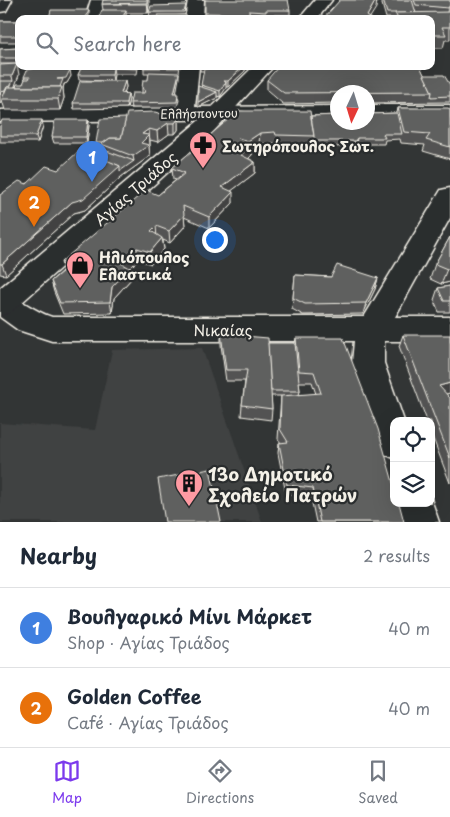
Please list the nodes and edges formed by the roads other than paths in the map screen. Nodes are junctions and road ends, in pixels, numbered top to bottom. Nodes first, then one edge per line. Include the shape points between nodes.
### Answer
1 (4, 0) edge
2 (99, 0) edge
3 (196, 0) edge
4 (324, 0) edge
5 (0, 7) edge
6 (95, 15) edge
7 (194, 15) edge
8 (311, 15) edge
9 (79, 70) edge
10 (189, 70) edge
11 (261, 70) edge
12 (450, 111) edge
13 (330, 112) edge
14 (375, 112) edge
15 (184, 113) junction
16 (220, 113) junction
17 (66, 115) junction
18 (0, 116) edge
19 (450, 196) edge
20 (1, 304) edge
21 (373, 329) junction
22 (450, 329) edge
23 (390, 430) edge
24 (415, 507) edge
25 (420, 522) edge

1 - 5 street
2 - 6 street
3 - 7 street
4 - 8 street
9 - 17 street
10 - 15 street
11 - 16 street, Αγίας Τριάδος
12 - 14 street
13 - 16 street, Ελλήσποντου
15 - 16 street, Ελλήσποντου
15 - 17 street, Ελλήσποντου
16 - 20 street, Αγίας Τριάδος
17 - 18 street, Ελλήσποντου
19 - 21 street
20 - 21 street, Νικαίας via 29,322 52,329
21 - 22 street, Νικαίας
21 - 23 street via 368,344 368,363
24 - 25 street

